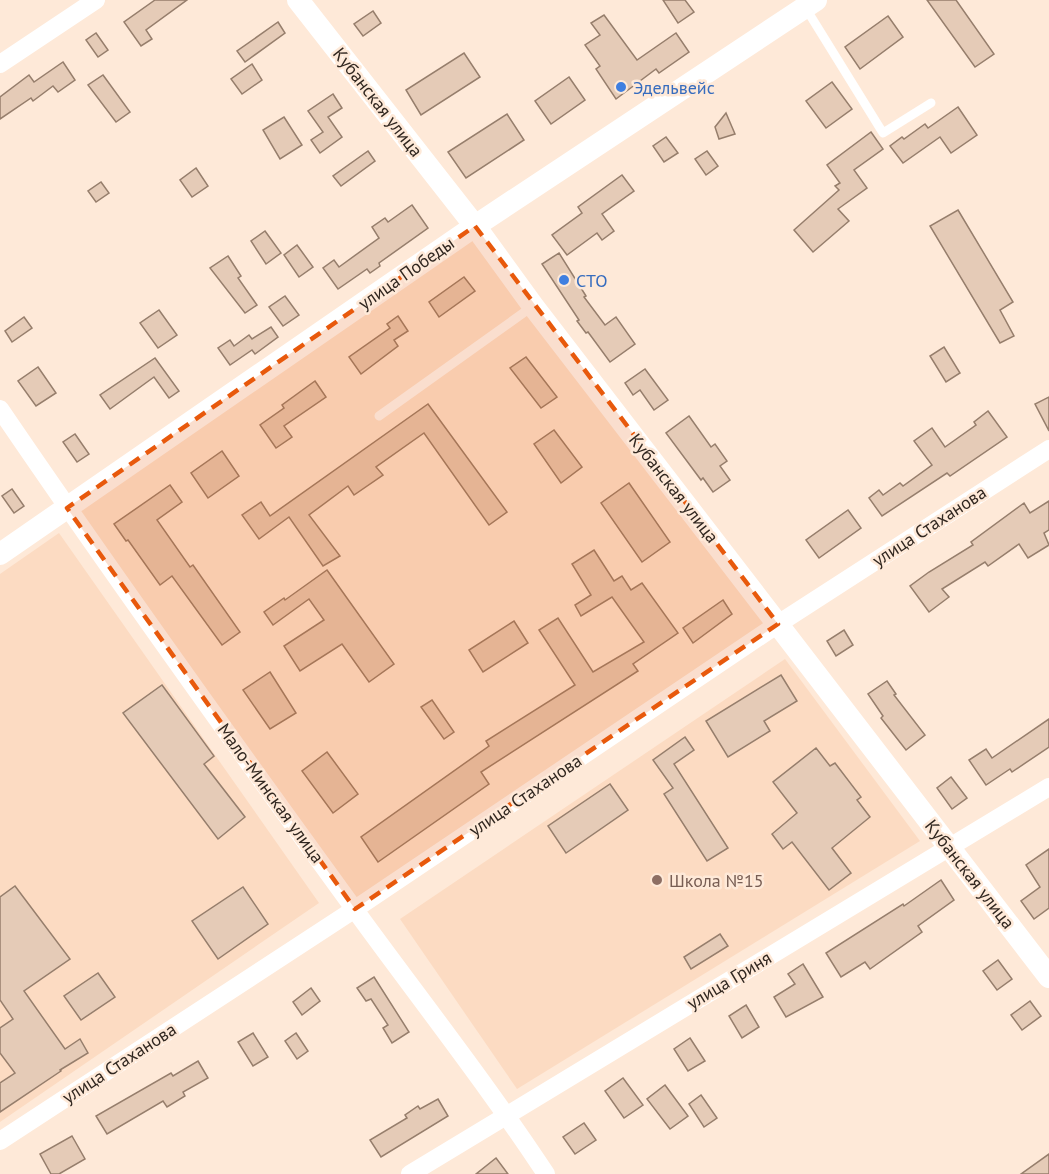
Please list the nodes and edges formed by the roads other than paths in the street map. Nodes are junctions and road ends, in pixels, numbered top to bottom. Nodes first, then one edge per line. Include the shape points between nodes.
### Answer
1 (96, 0) edge
2 (298, 0) edge
3 (811, 4) edge
4 (0, 64) edge
5 (931, 103) dead end
6 (475, 226) junction
7 (533, 306) junction
8 (0, 409) edge
9 (379, 416) dead end
10 (1049, 449) edge
11 (67, 508) junction
12 (0, 554) edge
13 (778, 624) junction
14 (1049, 787) edge
15 (950, 847) junction
16 (355, 909) junction
17 (1049, 977) edge
18 (507, 1114) junction
19 (0, 1141) edge
20 (410, 1174) edge
21 (546, 1174) edge

1 - 4 street
2 - 6 street, Кубанская улица
3 - 5 lane via 883,133
3 - 6 street, улица Победы
6 - 7 street, Кубанская улица
6 - 11 street, улица Победы
7 - 9 lane
7 - 13 street, Кубанская улица
8 - 11 street, Мало-Минская улица
10 - 13 street, улица Стаханова
11 - 12 street, улица Победы
11 - 16 street, Мало-Минская улица
13 - 15 street, Кубанская улица
13 - 16 street, улица Стаханова
14 - 15 street, улица Гриня
15 - 17 street, Кубанская улица
15 - 18 street, улица Гриня
16 - 18 street, Мало-Минская улица
16 - 19 street, улица Стаханова
18 - 20 street, улица Гриня
18 - 21 street, Мало-Минская улица

